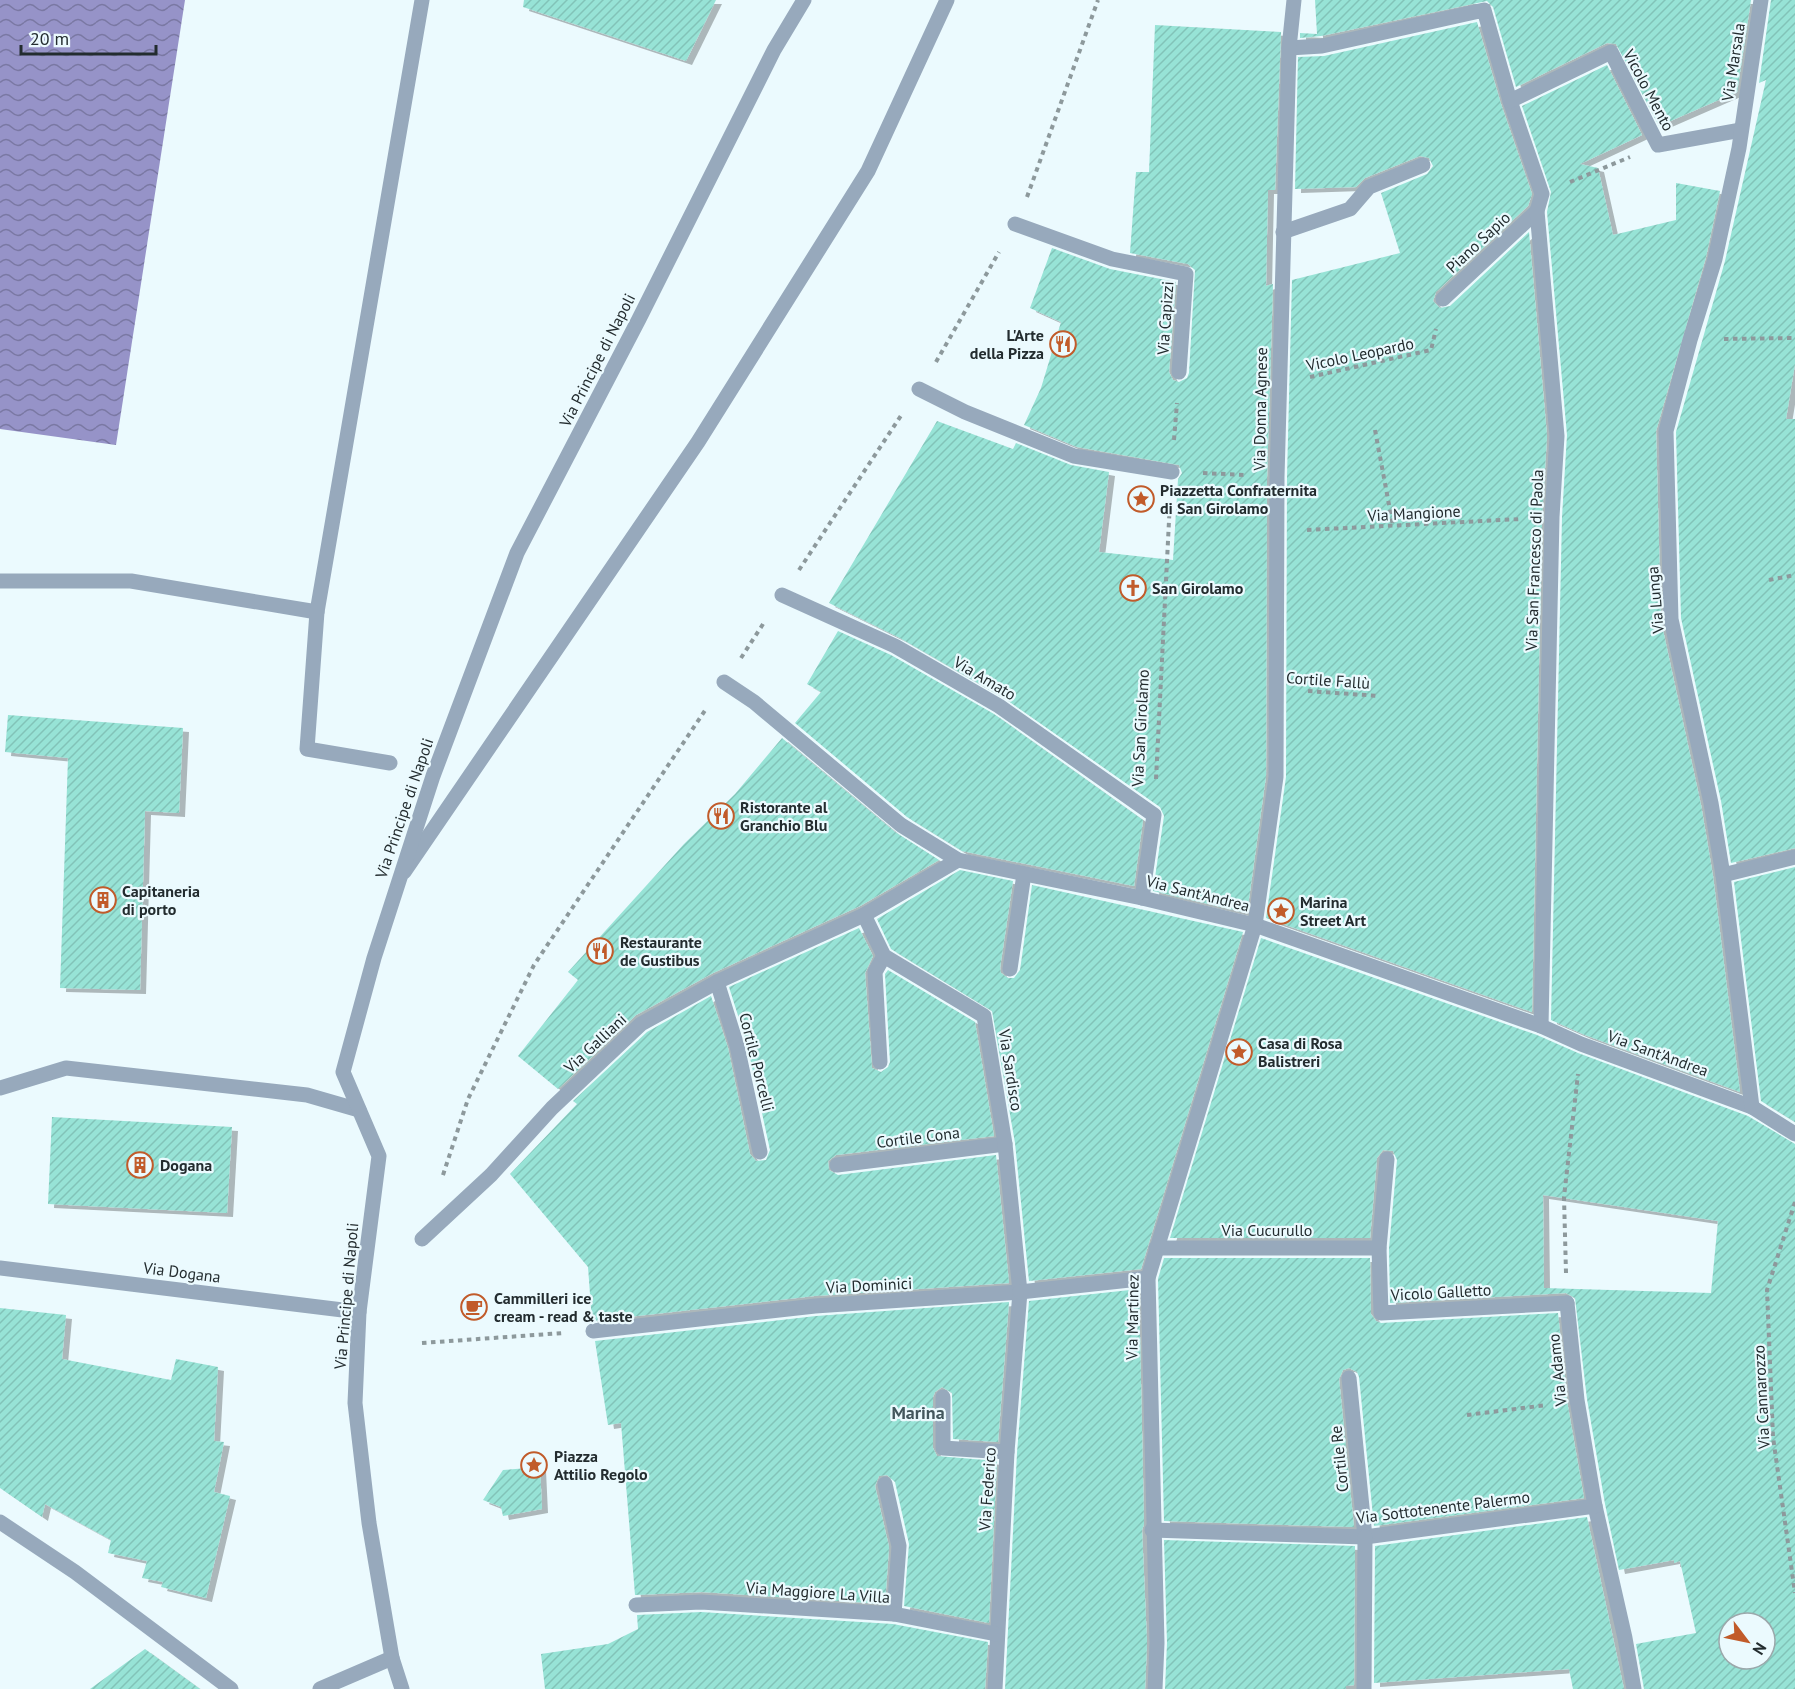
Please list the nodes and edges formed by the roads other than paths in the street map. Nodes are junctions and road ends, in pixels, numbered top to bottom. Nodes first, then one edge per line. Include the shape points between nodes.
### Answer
1 (422, 0) edge
2 (804, 0) edge
3 (947, 0) edge
4 (1294, 0) edge
5 (1761, 0) edge
6 (1289, 48) junction
7 (1510, 101) junction
8 (1741, 130) junction
9 (1423, 165) dead end
10 (1537, 211) junction
11 (1015, 224) dead end
12 (1283, 232) junction
13 (1443, 299) road end
14 (1179, 372) road end
15 (919, 389) dead end
16 (1172, 472) road end
17 (0, 580) edge
18 (782, 595) dead end
19 (317, 612) junction
20 (724, 682) dead end
21 (390, 763) dead end
22 (1795, 857) edge
23 (958, 860) junction
24 (1024, 874) junction
25 (1723, 875) junction
26 (398, 882) junction
27 (1142, 898) junction
28 (864, 915) junction
29 (1256, 926) junction
30 (884, 956) junction
31 (1010, 969) dead end
32 (717, 982) junction
33 (1541, 1026) junction
34 (880, 1062) dead end
35 (0, 1088) edge
36 (1752, 1107) junction
37 (359, 1110) junction
38 (1795, 1134) edge
39 (1005, 1144) junction
40 (760, 1152) dead end
41 (1387, 1159) dead end
42 (837, 1165) dead end
43 (422, 1239) dead end
44 (1156, 1248) junction
45 (1379, 1248) junction
46 (0, 1268) edge
47 (1148, 1278) junction
48 (1020, 1292) junction
49 (1567, 1303) joint
50 (359, 1312) junction
51 (593, 1331) road end
52 (1349, 1378) dead end
53 (943, 1397) dead end
54 (1007, 1452) junction
55 (885, 1484) dead end
56 (1595, 1506) junction
57 (0, 1522) edge
58 (1152, 1530) junction
59 (1365, 1537) junction
60 (636, 1605) dead end
61 (894, 1614) junction
62 (996, 1634) junction
63 (392, 1658) junction
64 (231, 1689) edge
65 (320, 1689) edge
66 (402, 1689) edge
67 (995, 1689) edge
68 (1155, 1689) edge
69 (1364, 1689) edge
70 (1634, 1689) edge

1 - 19 street
2 - 26 street, Via Principe di Napoli via 774,50 517,553 433,776
3 - 26 street via 868,171 698,442
4 - 6 street, Via Donna Agnese
5 - 8 street, Via Marsala
6 - 7 street via 1322,46 1484,10
6 - 12 street, Via Donna Agnese
7 - 8 street, Vicolo Mento via 1611,52 1658,145
7 - 10 street, Via San Francesco di Paola via 1542,194
8 - 25 street, Via Lunga via 1715,259 1666,431 1671,619
9 - 12 street via 1369,187 1350,209
10 - 13 street, Piano Sapio
10 - 33 street, Via San Francesco di Paola via 1557,436
11 - 14 street, Via Capizzi via 1112,259 1186,274
12 - 29 street, Via Donna Agnese via 1276,532 1276,777
15 - 16 street via 1074,456
17 - 19 street via 131,581
18 - 27 street, Via Amato via 895,646 999,706 1154,815
19 - 21 street via 307,749
20 - 23 street, Via Sant'Andrea via 754,702 901,825
22 - 25 street
23 - 24 street, Via Sant'Andrea
23 - 28 street, Via Galliani
24 - 27 street, Via Sant'Andrea
24 - 31 street
25 - 36 street, Via Lunga
26 - 37 street, Via Principe di Napoli via 343,1072
27 - 29 street, Via Sant'Andrea
28 - 30 street
28 - 32 street, Via Galliani
29 - 33 street, Via Sant'Andrea
29 - 44 street, Via Martinez
30 - 34 street via 875,972
30 - 39 street, Via Sardisco via 984,1016
32 - 40 street, Cortile Porcelli
32 - 43 street, Via Galliani via 641,1024
33 - 36 street, Via Sant'Andrea
35 - 37 street via 66,1068 307,1095
36 - 38 street, Via Sant'Andrea
37 - 50 street, Via Principe di Napoli via 379,1156
39 - 42 street, Cortile Cona
39 - 48 street, Via Sardisco
41 - 45 street
44 - 45 street, Via Cucurullo
44 - 47 street, Via Martinez
45 - 49 street, Vicolo Galletto via 1381,1313
46 - 50 street, Via Dogana
47 - 48 street, Via Dominici
47 - 58 street, Via Martinez
48 - 51 street, Via Dominici via 815,1306
48 - 54 street, Via Federico
49 - 56 street, Via Adamo via 1577,1400
50 - 63 street, Via Principe di Napoli via 356,1403 369,1523
52 - 59 street, Cortile Re
53 - 54 street via 943,1448
54 - 62 street, Via Federico
55 - 61 street via 899,1546
56 - 59 street, Via Sottotenente Palermo
56 - 70 street, Via Adamo
57 - 64 street via 75,1572
58 - 59 street, Via Sottotenente Palermo
58 - 68 street, Via Martinez
59 - 69 street, Cortile Re
60 - 61 street, Via Maggiore La Villa via 700,1602
61 - 62 street, Via Maggiore La Villa
62 - 67 street, Via Federico
63 - 65 street
63 - 66 street, Via Principe di Napoli

